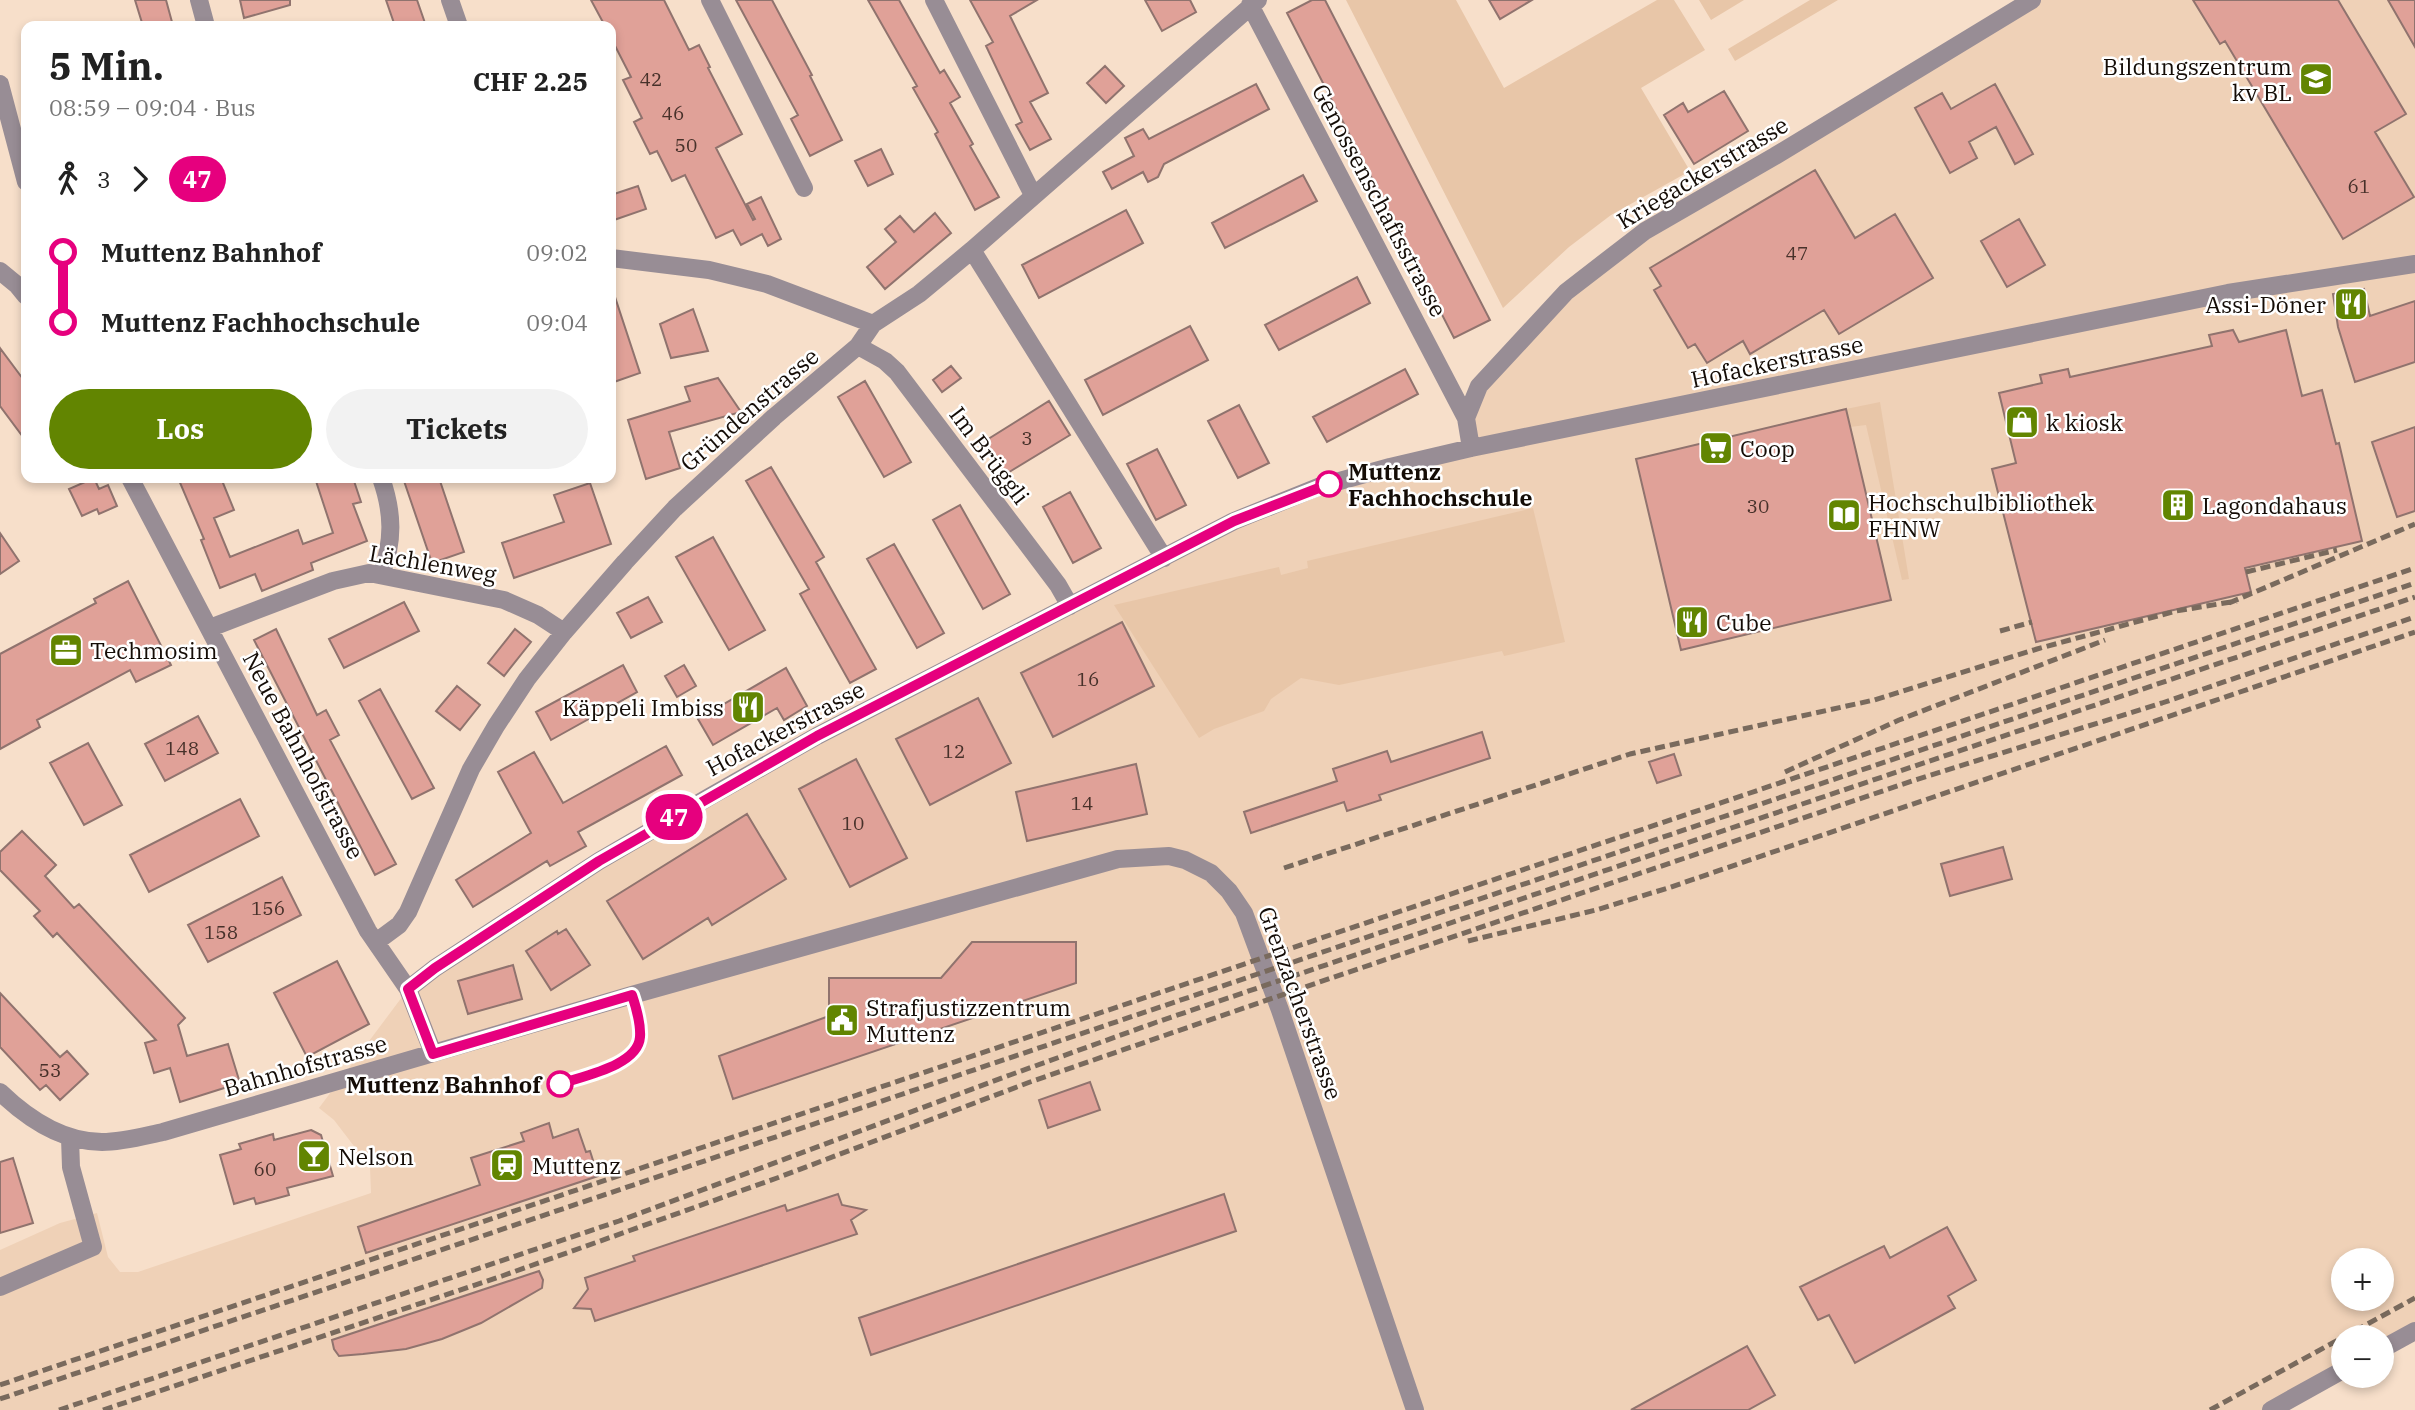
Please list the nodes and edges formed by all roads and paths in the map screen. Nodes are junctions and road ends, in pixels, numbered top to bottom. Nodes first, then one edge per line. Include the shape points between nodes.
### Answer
1 (199, 0) edge
2 (450, 0) edge
3 (709, 0) edge
4 (934, 0) edge
5 (2032, 0) edge
6 (1254, 3) edge
7 (205, 21) edge
8 (457, 21) edge
9 (0, 84) edge
10 (21, 162) edge
11 (804, 188) dead end
12 (1033, 195) junction
13 (972, 250) junction
14 (616, 259) edge
15 (2415, 264) edge
16 (0, 271) edge
17 (21, 286) edge
18 (873, 324) junction
19 (858, 346) junction
20 (1466, 418) junction
21 (1471, 448) junction
22 (133, 483) edge
23 (383, 483) edge
24 (1164, 558) junction
25 (382, 575) junction
26 (1070, 606) junction
27 (210, 628) junction
28 (565, 632) junction
29 (376, 942) junction
30 (408, 989) junction
31 (632, 995) joint
32 (433, 1054) junction
33 (0, 1092) edge
34 (70, 1138) junction
35 (0, 1287) edge
36 (2415, 1331) edge
37 (2394, 1342) edge
38 (2331, 1377) edge
39 (1415, 1410) edge
40 (2271, 1410) edge

1 - 7 street
2 - 8 street
3 - 11 street
4 - 12 street
5 - 20 street, Kriegackerstrasse via 1645,231 1566,292 1530,328 1479,386
6 - 12 street, Gründenstrasse
6 - 20 street, Genossenschaftsstrasse
9 - 10 street
12 - 13 street, Gründenstrasse
13 - 18 street, Gründenstrasse via 919,294
13 - 24 street
14 - 18 street via 709,270 767,285
15 - 21 street, Hofackerstrasse via 2228,293
16 - 17 street
18 - 19 street, Gründenstrasse
19 - 26 street, Im Brüggli via 897,372
19 - 28 street, Gründenstrasse via 675,508
20 - 21 street
21 - 24 street, Hofackerstrasse via 1318,487 1234,521
22 - 27 street, Neue Bahnhofstrasse
23 - 25 street via 392,534
24 - 26 street, Hofackerstrasse
25 - 27 street, Lächlenweg via 354,575
25 - 28 street, Lächlenweg via 504,600
26 - 30 street, Hofackerstrasse via 709,796 599,861
27 - 29 street, Neue Bahnhofstrasse
28 - 29 street, Gründenstrasse via 527,679 471,769 408,912 389,935
29 - 30 street, Neue Bahnhofstrasse
30 - 32 street, Neue Bahnhofstrasse
31 - 32 street, Bahnhofstrasse
31 - 39 street, Grenzacherstrasse via 1118,859 1169,856 1211,873 1244,913 1257,945
32 - 34 street, Bahnhofstrasse via 163,1132 103,1142
33 - 34 street, Bahnhofstrasse via 47,1128
34 - 35 street via 71,1167 93,1247
36 - 37 street
38 - 40 street

